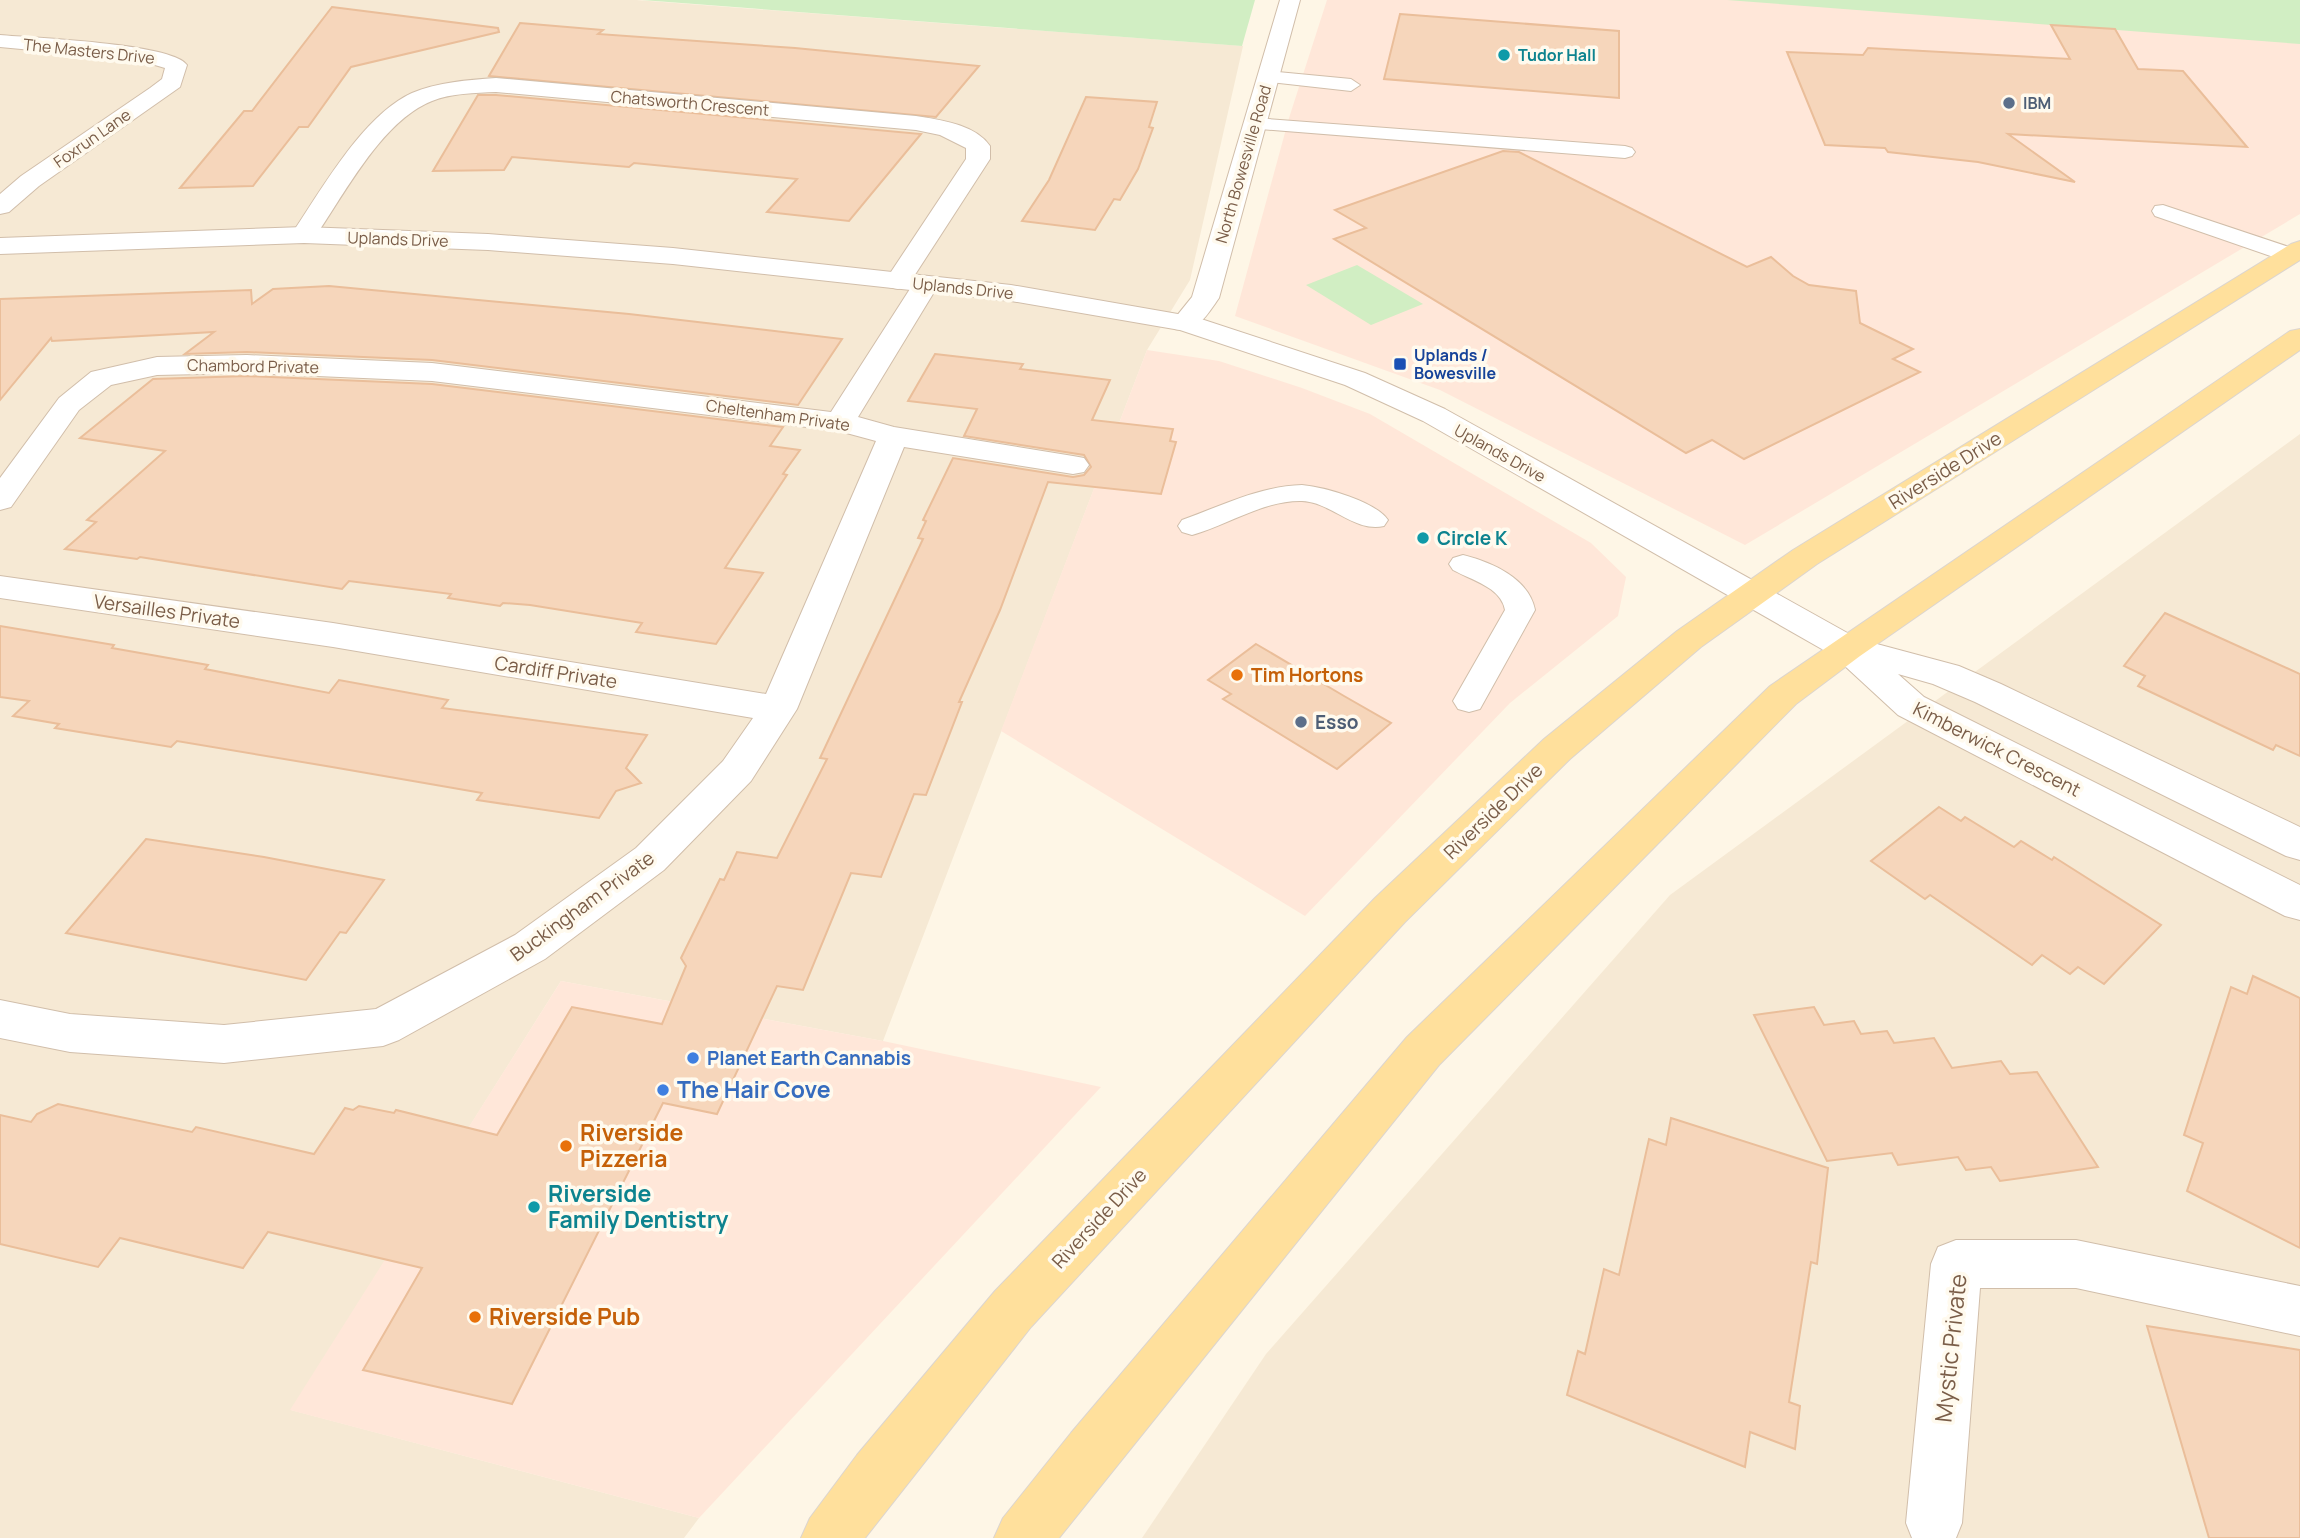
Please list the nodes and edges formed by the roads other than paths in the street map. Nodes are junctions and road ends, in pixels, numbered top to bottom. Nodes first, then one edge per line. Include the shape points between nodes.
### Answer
1 (1290, 0) edge
2 (0, 41) edge
3 (176, 65) joint
4 (1268, 77) junction
5 (1352, 85) dead end
6 (1255, 124) junction
7 (1625, 152) dead end
8 (0, 207) edge
9 (2163, 211) dead end
10 (304, 235) junction
11 (0, 246) edge
12 (2295, 252) edge
13 (912, 283) junction
14 (1185, 323) junction
15 (2300, 337) edge
16 (564, 388) joint
17 (840, 422) junction
18 (893, 436) junction
19 (1073, 466) dead end
20 (0, 500) edge
21 (1374, 520) dead end
22 (1192, 526) dead end
23 (1463, 564) dead end
24 (0, 587) edge
25 (1751, 596) junction
26 (333, 635) joint
27 (1847, 648) junction
28 (1469, 701) dead end
29 (778, 709) junction
30 (2300, 845) edge
31 (2300, 904) edge
32 (0, 1019) edge
33 (2300, 1311) edge
34 (1934, 1523) dead end
35 (830, 1538) edge
36 (1023, 1538) edge

1 - 4 street, North Bowesville Road
2 - 3 street, The Masters Drive via 138,54
3 - 8 street, Foxrun Lane via 172,82
4 - 5 lane
4 - 6 street, North Bowesville Road
6 - 7 lane
6 - 14 street, North Bowesville Road via 1205,298
9 - 12 lane
10 - 11 street, Uplands Drive
10 - 13 street, Uplands Drive via 673,256
10 - 13 street, Chatsworth Crescent via 381,128 413,101 454,89 496,85 916,124 966,136 978,146 978,159
12 - 25 main road, Riverside Drive via 1805,557
13 - 14 street, Uplands Drive via 1012,293
13 - 17 street
14 - 25 street, Uplands Drive via 1355,379 1434,415
15 - 27 main road
16 - 17 street, Cheltenham Private
16 - 20 street, Chambord Private via 432,372 247,364 157,366 101,378 69,404
17 - 18 street, Cheltenham Private
18 - 19 street, Cheltenham Private
18 - 29 street, Buckingham Private
21 - 22 lane via 1321,496 1302,493 1285,494
23 - 28 lane via 1505,586 1520,601 1520,610
24 - 26 street, Versailles Private
25 - 27 street, Uplands Drive
25 - 35 main road, Riverside Drive via 1689,639 1557,750 1390,910 1013,1309
26 - 29 street, Cardiff Private
27 - 30 street, Kimberwick Crescent via 1988,693
27 - 31 street, Kimberwick Crescent via 1910,706
27 - 36 main road via 1783,695 1423,1051
29 - 32 street, Buckingham Private via 737,771 650,859 530,947 383,1027 224,1044 70,1033
33 - 34 street, Mystic Private via 2076,1264 1956,1264

